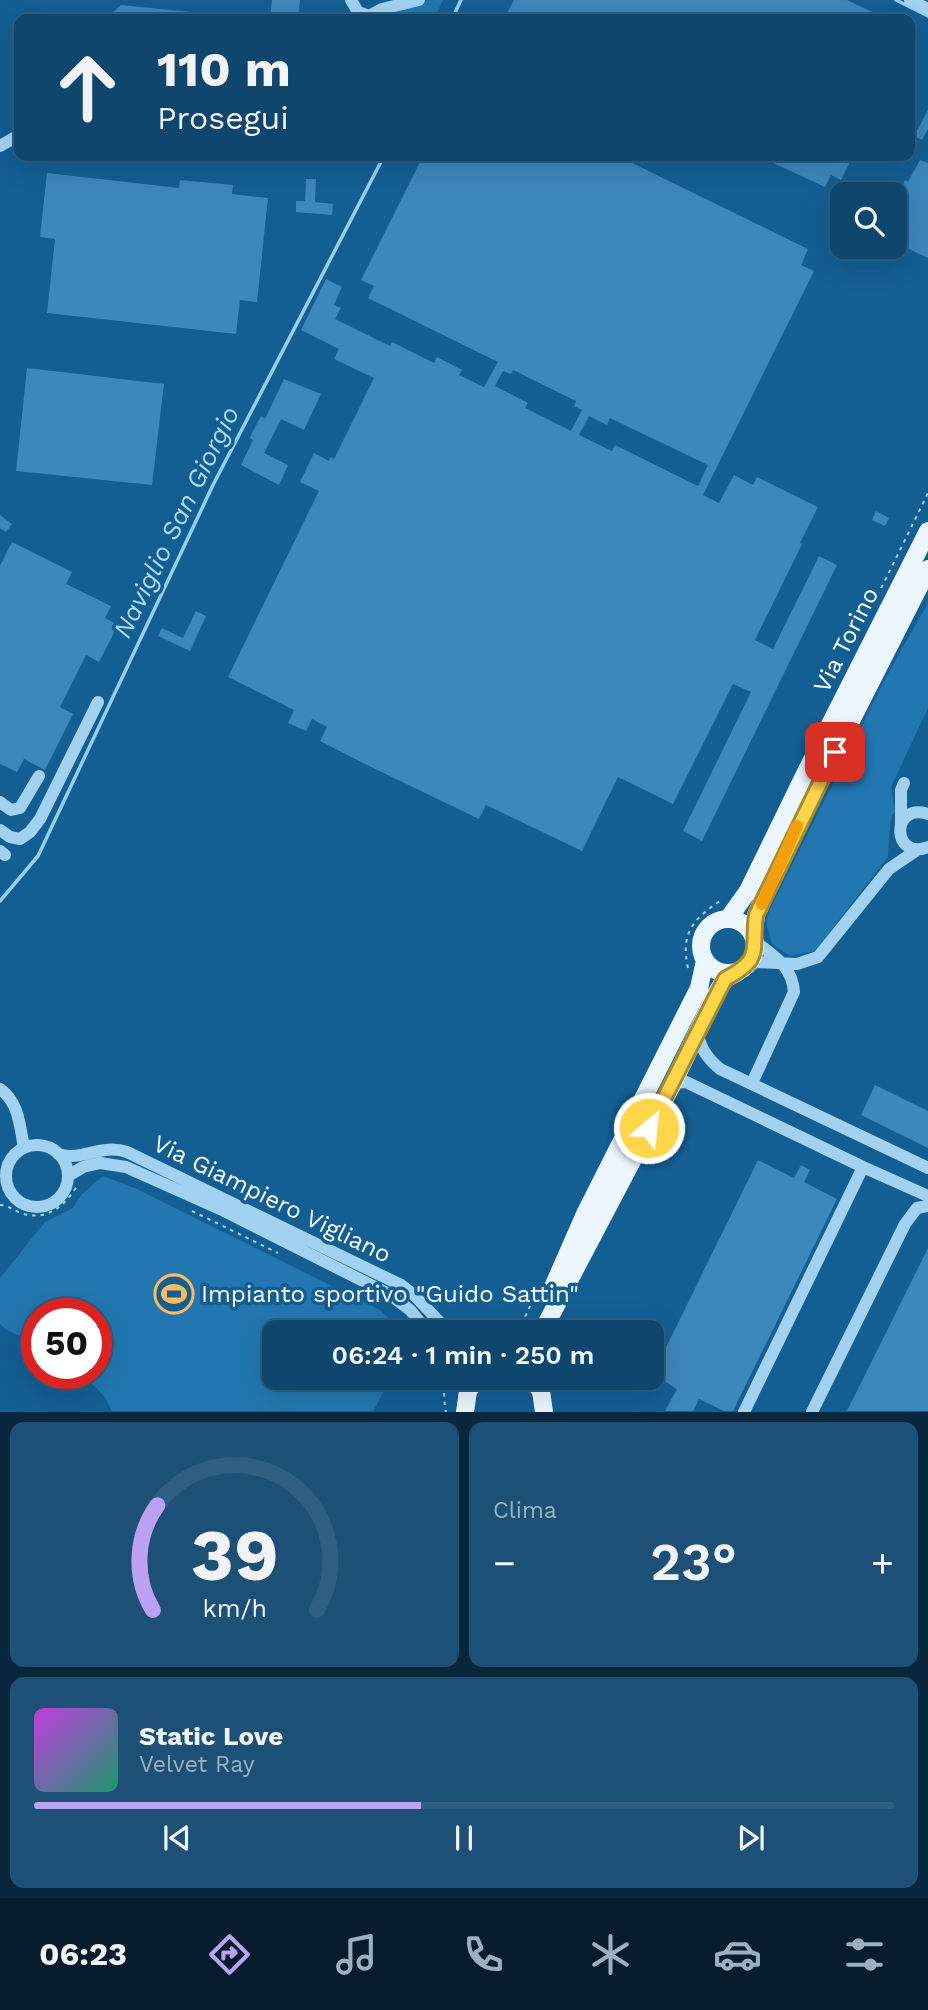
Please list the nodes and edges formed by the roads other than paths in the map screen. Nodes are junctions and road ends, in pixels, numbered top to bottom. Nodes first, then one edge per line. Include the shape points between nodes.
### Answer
1 (351, 0) edge
2 (419, 0) edge
3 (910, 0) edge
4 (399, 2) edge
5 (384, 4) edge
6 (928, 9) edge
7 (362, 14) edge
8 (928, 531) edge
9 (928, 569) edge
10 (928, 591) edge
11 (890, 645) junction
12 (98, 702) dead end
13 (39, 776) dead end
14 (0, 802) edge
15 (925, 813) edge
16 (901, 824) junction
17 (0, 830) edge
18 (901, 837) junction
19 (922, 849) edge
20 (889, 869) junction
21 (728, 919) junction
22 (754, 938) junction
23 (705, 961) junction
24 (784, 963) junction
25 (741, 970) junction
26 (697, 1032) junction
27 (673, 1083) junction
28 (752, 1083) junction
29 (0, 1089) edge
30 (24, 1148) junction
31 (58, 1154) junction
32 (10, 1163) junction
33 (863, 1167) junction
34 (928, 1168) edge
35 (0, 1173) edge
36 (74, 1179) junction
37 (0, 1195) edge
38 (928, 1196) edge
39 (18, 1200) junction
40 (928, 1206) edge
41 (418, 1320) edge
42 (438, 1320) edge
43 (537, 1320) edge
44 (548, 1320) edge
45 (468, 1390) edge
46 (538, 1390) edge
47 (464, 1412) edge
48 (544, 1412) edge
49 (744, 1412) edge
50 (812, 1412) edge

1 - 7 street
2 - 4 street
3 - 6 street
4 - 5 street
8 - 21 main road, Via Torino via 748,891
9 - 11 main road, Via Torino
10 - 11 street
11 - 22 main road, Via Torino via 784,853 756,915
12 - 17 street via 35,825 20,839
13 - 14 street via 20,808 11,810
15 - 16 street via 911,814
15 - 16 street via 902,789
16 - 18 street
18 - 19 street via 907,846
18 - 20 street
19 - 20 street
20 - 24 street via 818,957
21 - 22 main road via 743,923
21 - 23 main road via 705,932 701,945
22 - 24 street
22 - 25 main road via 752,959
23 - 25 main road via 720,972
23 - 43 main road via 699,988
24 - 25 street via 756,962
24 - 28 street via 794,992
25 - 26 main road via 725,979
26 - 27 main road
26 - 28 street via 701,1048 712,1062
27 - 33 street via 686,1082
27 - 44 main road
28 - 34 street
29 - 30 street via 16,1110
30 - 31 street via 45,1146
30 - 32 street
31 - 36 street
31 - 42 street, Via Giampiero Vigliano via 75,1156 103,1149 127,1152 401,1285
32 - 35 street
32 - 39 street via 7,1183
33 - 38 street
33 - 49 street
36 - 39 street via 55,1201 36,1207
36 - 41 street, Via Giampiero Vigliano via 91,1164 109,1162 157,1180 389,1294
37 - 39 street
40 - 50 street via 917,1208 905,1224
45 - 47 main road
46 - 48 main road

